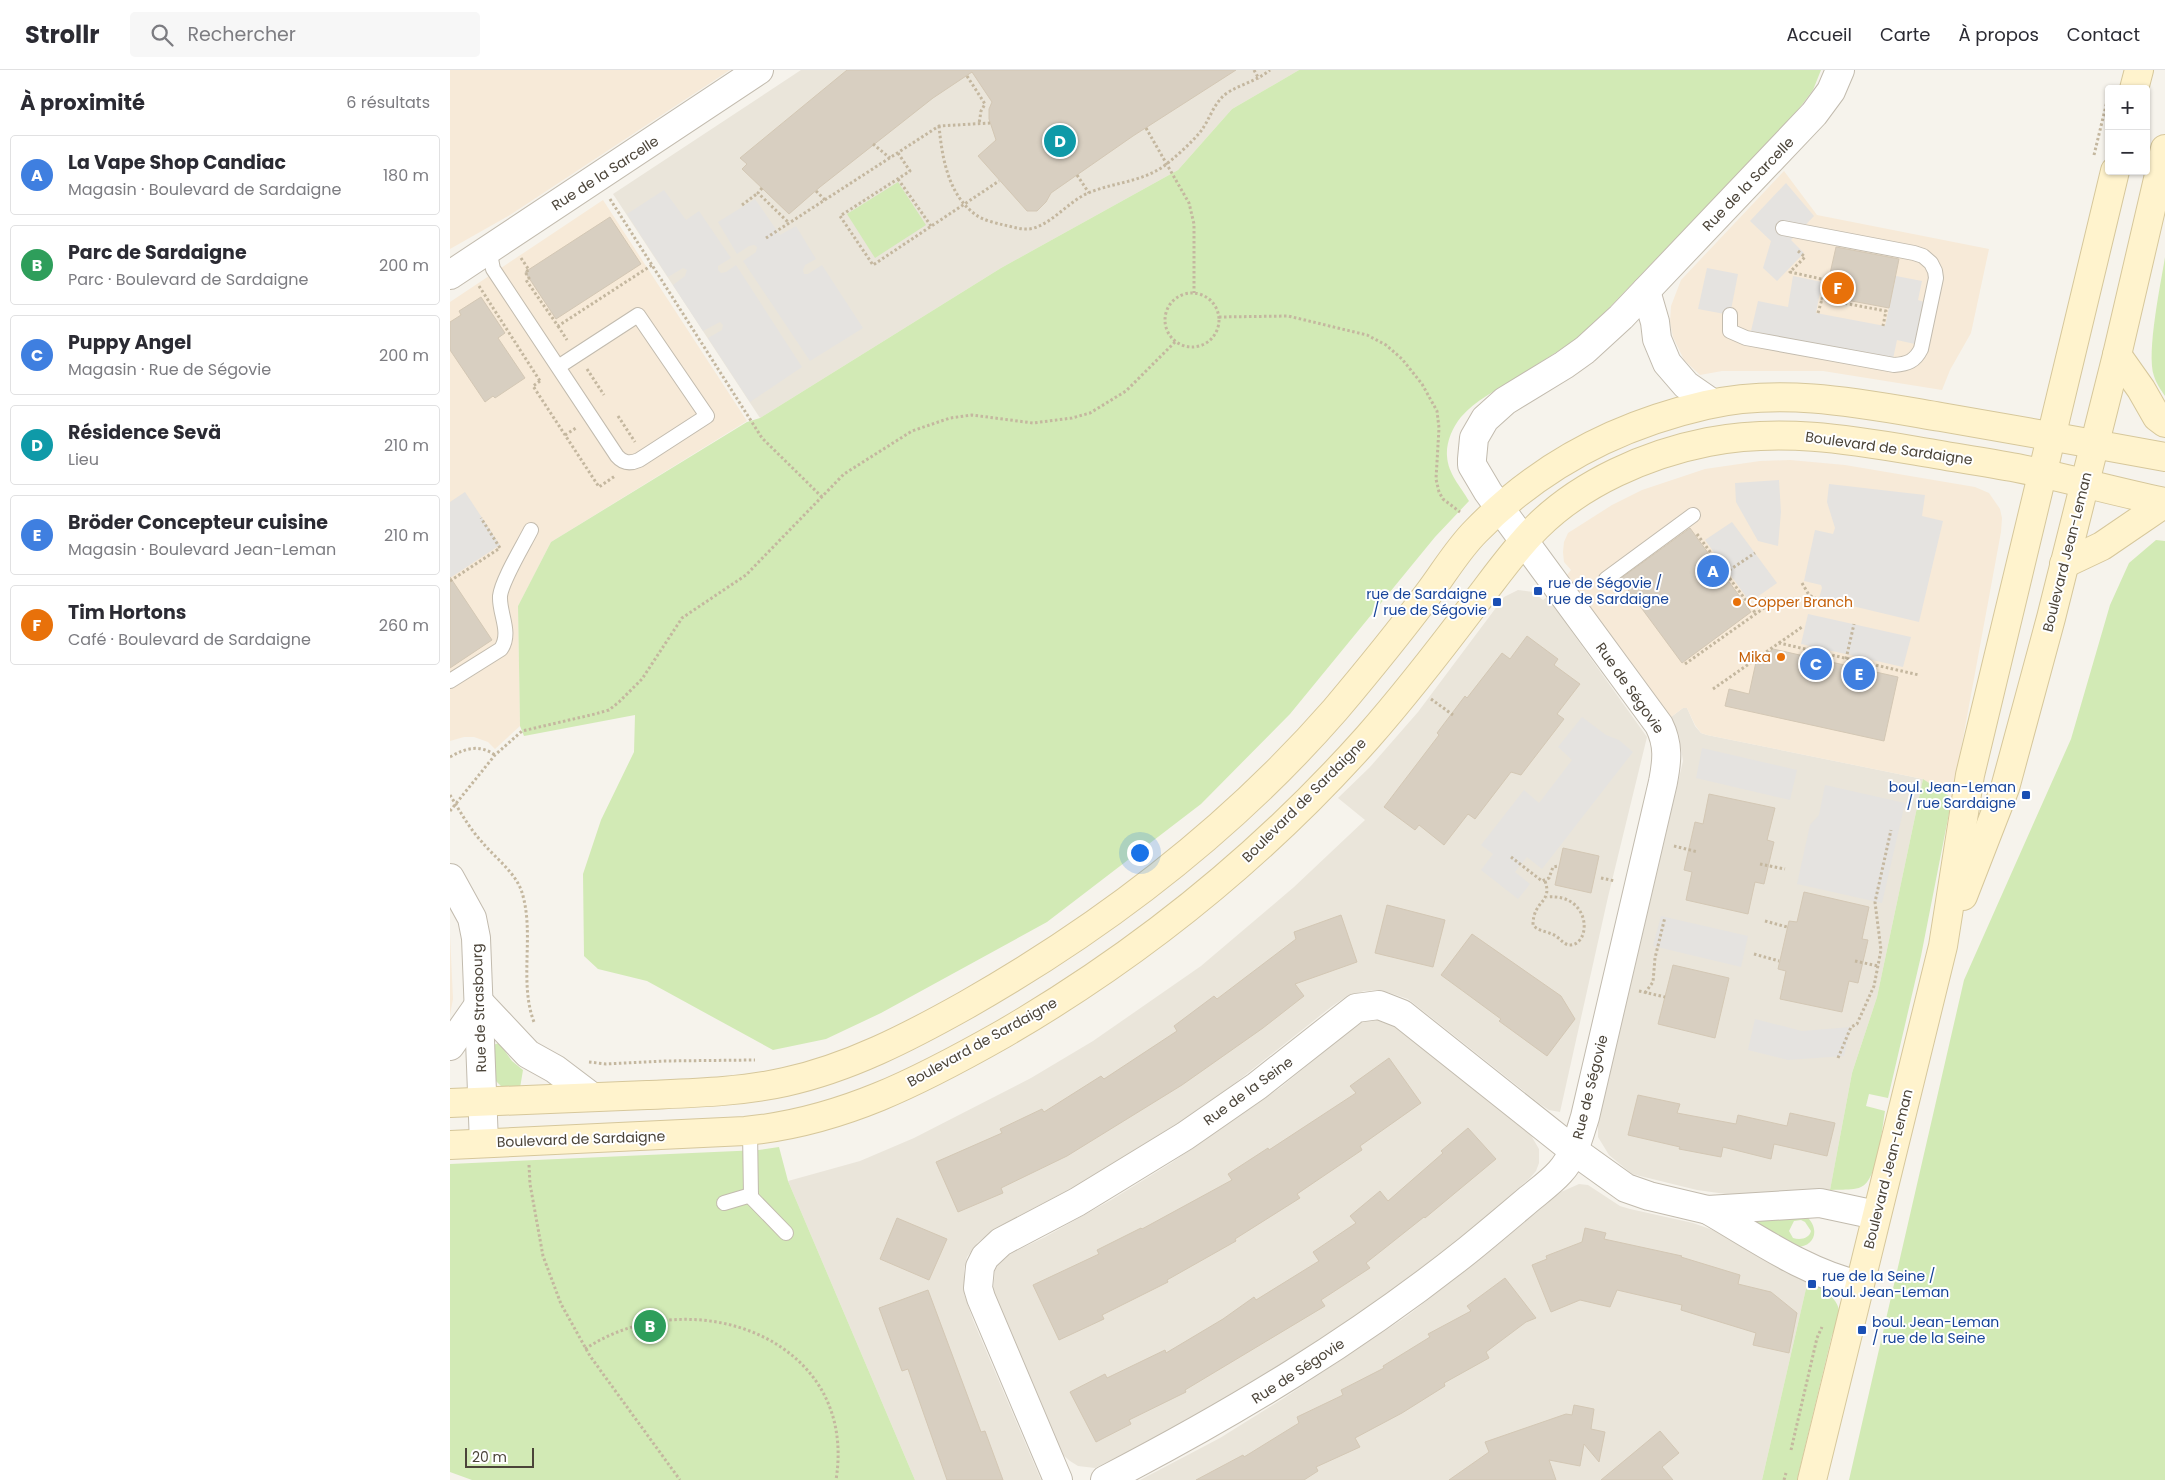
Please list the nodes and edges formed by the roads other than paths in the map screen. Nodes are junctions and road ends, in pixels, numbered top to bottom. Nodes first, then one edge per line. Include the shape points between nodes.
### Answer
1 (759, 70) edge
2 (1840, 70) edge
3 (2139, 70) edge
4 (2135, 85) edge
5 (2165, 149) edge
6 (2114, 175) edge
7 (1783, 228) dead end
8 (489, 249) junction
9 (463, 278) edge
10 (1646, 292) junction
11 (1730, 314) dead end
12 (2117, 355) junction
13 (558, 367) junction
14 (1712, 403) junction
15 (2165, 424) edge
16 (2051, 436) junction
17 (2095, 444) junction
18 (2165, 457) edge
19 (2042, 474) junction
20 (2084, 484) junction
21 (2165, 502) edge
22 (1500, 508) junction
23 (1693, 522) road end
24 (531, 530) dead end
25 (1524, 542) junction
26 (2064, 564) junction
27 (1606, 579) dead end
28 (450, 681) edge
29 (450, 878) edge
30 (1943, 946) junction
31 (480, 1003) junction
32 (450, 1046) edge
33 (592, 1097) junction
34 (482, 1102) junction
35 (450, 1103) edge
36 (750, 1131) junction
37 (484, 1143) junction
38 (450, 1145) edge
39 (1573, 1150) junction
40 (751, 1195) junction
41 (724, 1203) dead end
42 (1708, 1210) junction
43 (1876, 1215) junction
44 (786, 1233) dead end
45 (1859, 1285) junction
46 (1058, 1480) edge
47 (1105, 1480) edge
48 (1812, 1480) edge

1 - 8 street, Rue de la Sarcelle
2 - 10 street, Rue de la Sarcelle via 1831,91 1814,114
3 - 4 street
5 - 12 street, Boulevard Jean-Leman
6 - 16 street, Boulevard Jean-Leman
7 - 11 lane via 1903,250 1923,256 1931,263 1936,278 1917,356 1905,364 1894,365 1746,338 1730,331
8 - 9 street, Rue de la Sarcelle
8 - 13 lane via 493,269
10 - 14 street via 1657,339 1667,363 1686,385
10 - 22 street, Rue de la Sarcelle via 1585,350 1505,401 1480,425 1473,445 1472,465
12 - 15 street via 2157,417
12 - 17 street, Boulevard Jean-Leman
13 - 13 lane via 623,461 639,460 707,416 638,315
14 - 16 street via 1762,398 1820,399
14 - 22 street via 1616,433 1562,462
16 - 17 street
16 - 19 street, Boulevard Jean-Leman
17 - 18 street
17 - 20 street, Boulevard Jean-Leman
19 - 20 street, Boulevard de Sardaigne
19 - 25 street, Boulevard de Sardaigne via 1832,438 1783,434 1727,439 1671,452 1607,478 1555,512
19 - 30 street, Boulevard Jean-Leman via 1970,775
20 - 21 street, Boulevard de Sardaigne
20 - 26 street, Boulevard Jean-Leman
21 - 26 street via 2102,546
22 - 25 street, Rue de Ségovie
22 - 33 street via 1474,533 1399,632 1288,759 1166,870 1043,958 897,1042 806,1077 741,1090
23 - 27 lane
24 - 28 lane via 500,594 504,644
25 - 36 street, Boulevard de Sardaigne via 1417,678 1343,765 1257,849 1172,920 1077,988 924,1077 870,1102 826,1117
25 - 39 street, Rue de Ségovie via 1659,725 1667,751 1663,782 1587,1108
26 - 30 street, Boulevard Jean-Leman via 2005,788
29 - 31 street, Rue de Strasbourg via 474,928
30 - 43 street, Boulevard Jean-Leman
31 - 32 street
31 - 33 street via 528,1054
31 - 34 street, Rue de Strasbourg
33 - 34 street
34 - 35 street
34 - 37 street, Rue de Strasbourg
36 - 37 street, Boulevard de Sardaigne
36 - 40 lane
37 - 38 street, Boulevard de Sardaigne
39 - 42 street, Rue de la Seine via 1626,1188
39 - 46 street, Rue de la Seine via 1402,1014 1379,1005 1356,1008 1202,1126 1078,1202 1001,1242 985,1257 978,1276 981,1298
39 - 47 street, Rue de Ségovie via 1560,1171 1542,1188 1448,1266 1376,1320 1240,1408
40 - 41 lane
40 - 44 lane
42 - 43 street, Rue de la Seine via 1820,1203
42 - 45 street, Rue de la Seine via 1812,1269
43 - 45 street, Boulevard Jean-Leman
45 - 48 street, Boulevard Jean-Leman

